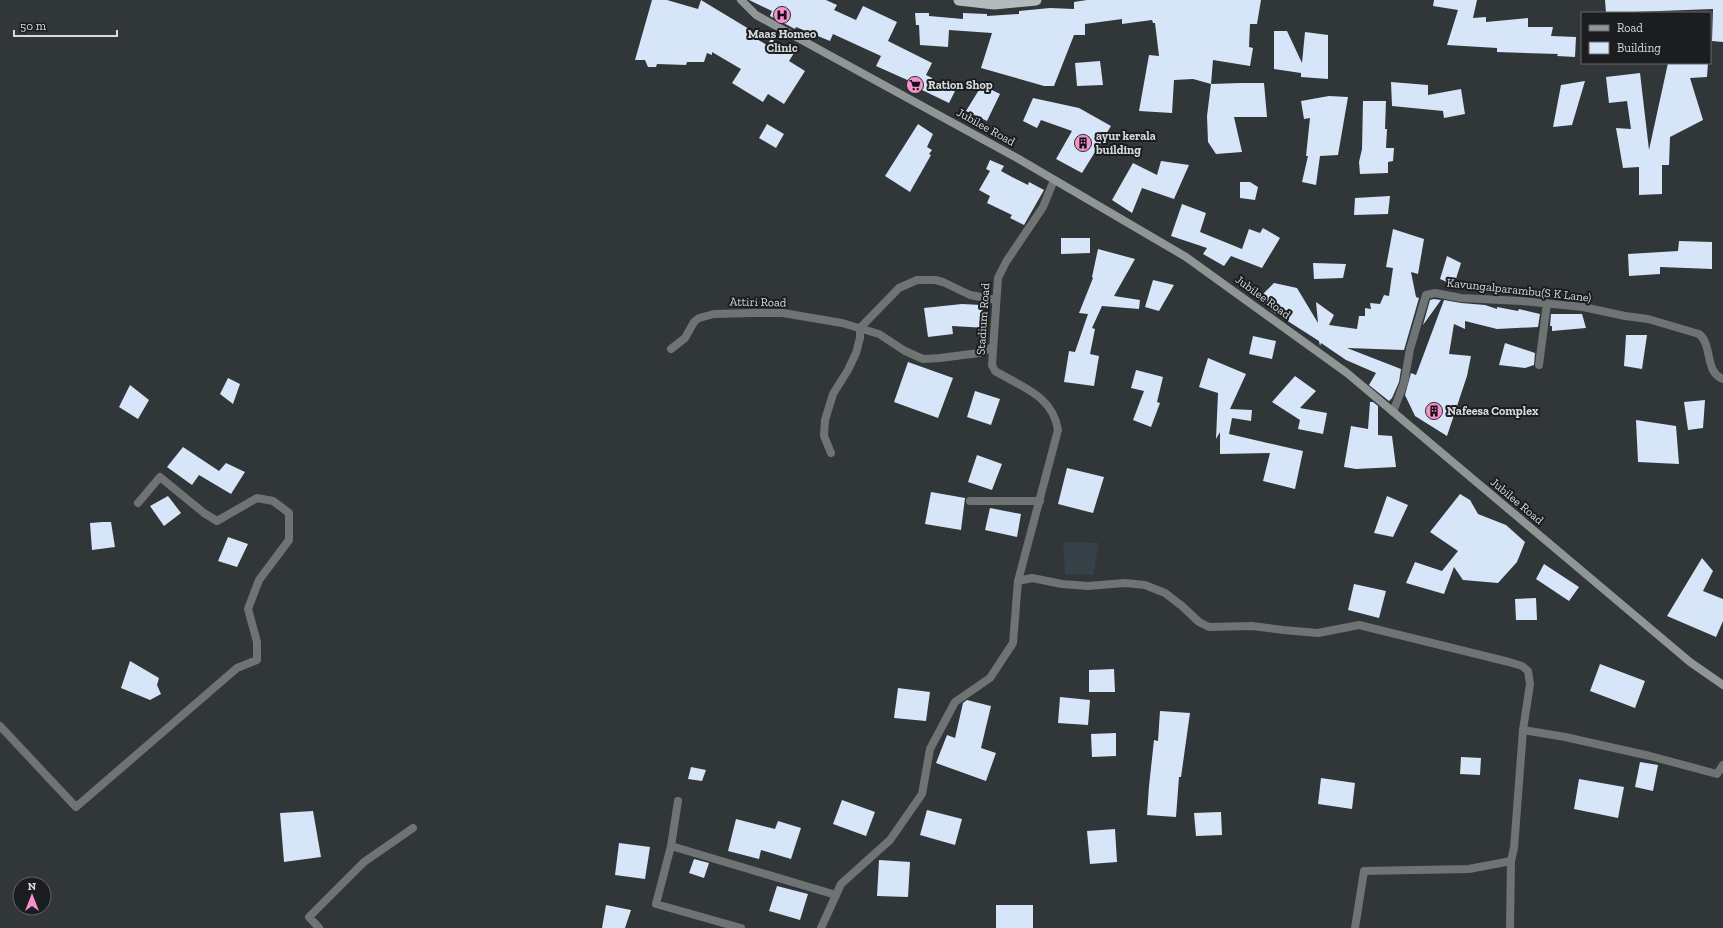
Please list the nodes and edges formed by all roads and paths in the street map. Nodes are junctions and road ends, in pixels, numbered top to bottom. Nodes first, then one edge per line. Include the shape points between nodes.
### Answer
1 (741, 0) edge
2 (959, 0) edge
3 (1036, 0) edge
4 (1054, 180) junction
5 (996, 300) junction
6 (1547, 303) junction
7 (860, 328) junction
8 (993, 347) junction
9 (671, 349) dead end
10 (1539, 365) dead end
11 (1723, 379) edge
12 (1393, 412) junction
13 (831, 454) dead end
14 (1040, 501) junction
15 (970, 502) dead end
16 (138, 503) dead end
17 (1018, 581) junction
18 (1723, 685) edge
19 (0, 726) edge
20 (1523, 730) junction
21 (1723, 765) edge
22 (678, 801) dead end
23 (413, 828) dead end
24 (671, 846) junction
25 (1511, 861) junction
26 (836, 895) junction
27 (319, 928) edge
28 (742, 928) edge
29 (821, 928) edge
30 (1355, 928) edge
31 (1510, 928) edge

1 - 4 main road, Jubilee Road via 756,15
2 - 3 highway via 994,4
4 - 5 street, Stadium Road via 1043,207 998,278
4 - 12 main road, Jubilee Road via 1186,256 1347,373
5 - 7 street via 970,294 943,282 917,280 899,288
5 - 8 street, Stadium Road
6 - 10 street
6 - 11 street, Kavungalparambu(S K Lane) via 1648,319 1699,334 1704,338 1714,372
6 - 12 street, Kavungalparambu(S K Lane) via 1426,294 1410,349 1404,383
7 - 8 street, Attiri Road via 879,334 904,351 923,359 979,353
7 - 9 street, Attiri Road via 783,313 714,314 694,322 685,338
7 - 13 street via 856,353 833,394 825,420 824,436
8 - 14 street, Stadium Road via 992,365 995,371 1039,396 1056,419 1058,430
12 - 18 main road, Jubilee Road via 1690,662
14 - 15 street
14 - 17 street, Stadium Road
16 - 19 street via 160,477 217,521 258,498 273,501 288,513 289,540 259,580 248,609 257,642 257,660 237,668 76,807
17 - 20 street via 1032,578 1088,586 1125,583 1145,585 1165,593 1199,622 1209,627 1252,626 1318,633 1358,625 1509,662 1528,671 1530,684
17 - 26 street, Stadium Road via 1013,643 990,678 955,702 930,750 922,794 890,840 841,884
20 - 21 street via 1650,756 1717,774
20 - 25 street
22 - 24 street
23 - 27 street via 364,862 309,917
24 - 26 street
24 - 28 street via 656,904
25 - 30 street via 1469,868 1364,871
25 - 31 street
26 - 29 street, Stadium Road

